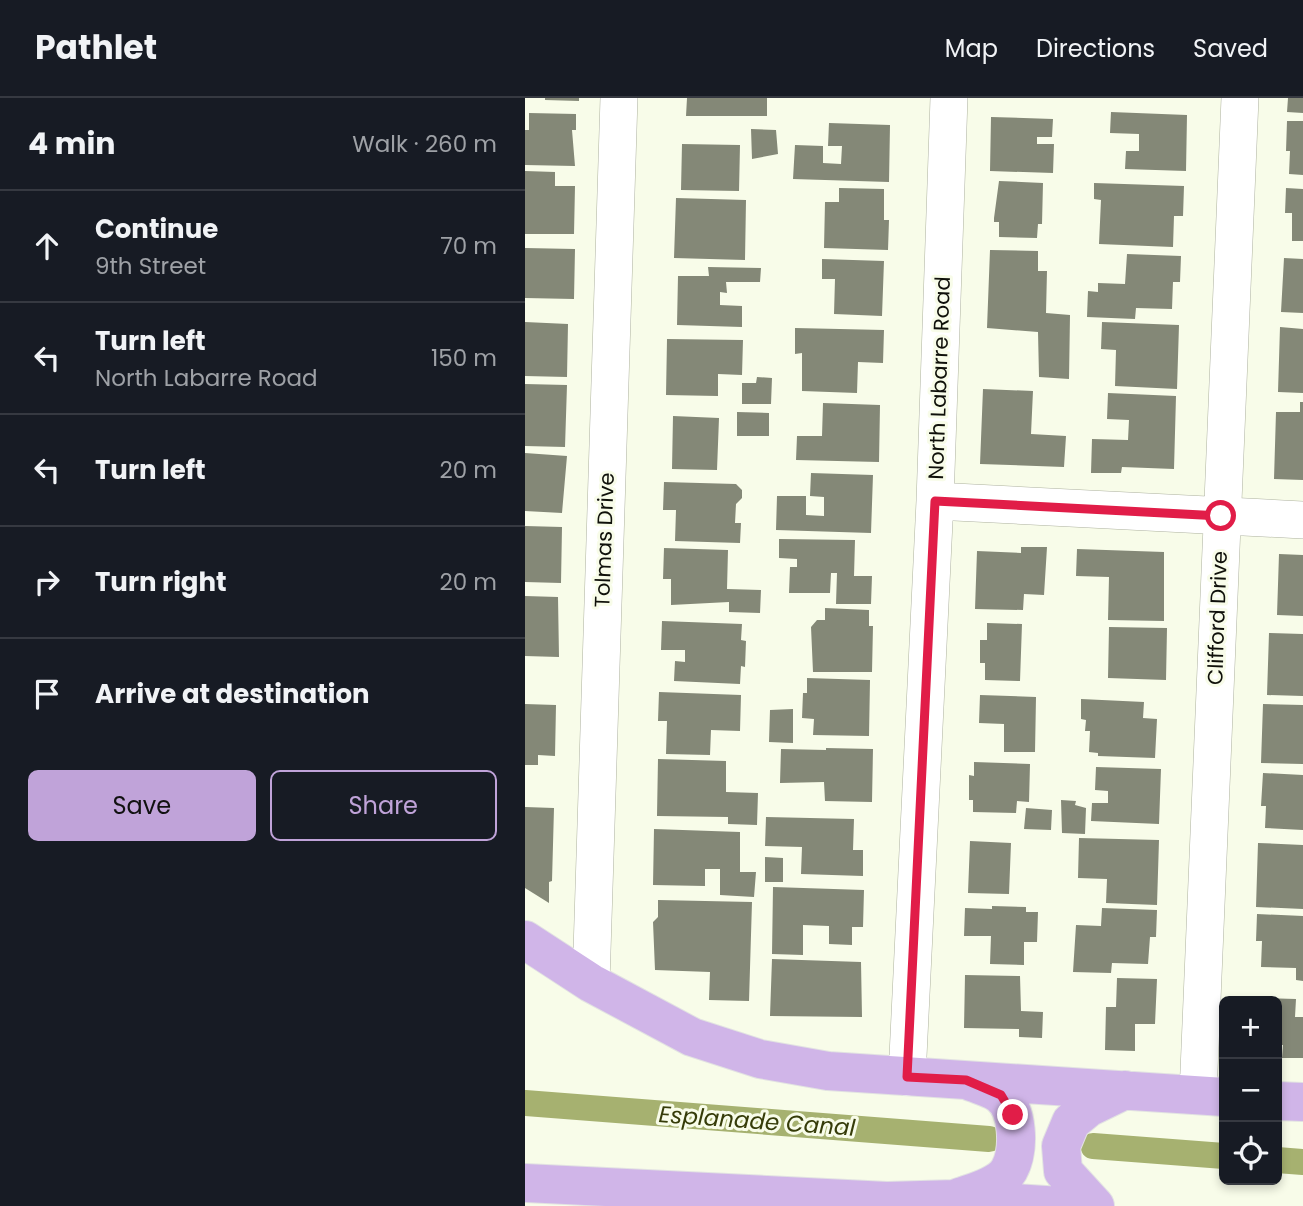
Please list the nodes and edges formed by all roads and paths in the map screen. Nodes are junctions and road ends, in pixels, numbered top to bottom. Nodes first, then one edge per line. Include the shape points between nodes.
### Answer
1 (619, 98) edge
2 (949, 98) edge
3 (1240, 98) edge
4 (935, 501) junction
5 (1221, 516) junction
6 (1303, 520) edge
7 (525, 940) edge
8 (591, 983) junction
9 (907, 1077) junction
10 (966, 1080) junction
11 (1125, 1090) junction
12 (1211, 1096) edge
13 (1282, 1101) edge
14 (1303, 1102) edge
15 (525, 1182) edge
16 (585, 1196) edge
17 (955, 1199) junction
18 (887, 1204) edge
19 (1061, 1206) edge
20 (1095, 1206) edge

1 - 8 street, Tolmas Drive
2 - 4 street, North Labarre Road
3 - 5 street, Clifford Drive
4 - 5 street
4 - 9 street, North Labarre Road
5 - 6 street
5 - 12 street, Clifford Drive
7 - 8 main road
8 - 9 main road via 692,1037 760,1059 828,1072
9 - 10 main road
10 - 11 main road
10 - 17 main road via 1001,1095 1013,1115 1014,1152 1008,1172 986,1188
11 - 12 main road
11 - 20 main road via 1088,1108 1072,1122 1061,1146 1063,1171
13 - 14 main road
15 - 16 main road
16 - 18 main road
17 - 18 main road
17 - 19 main road

